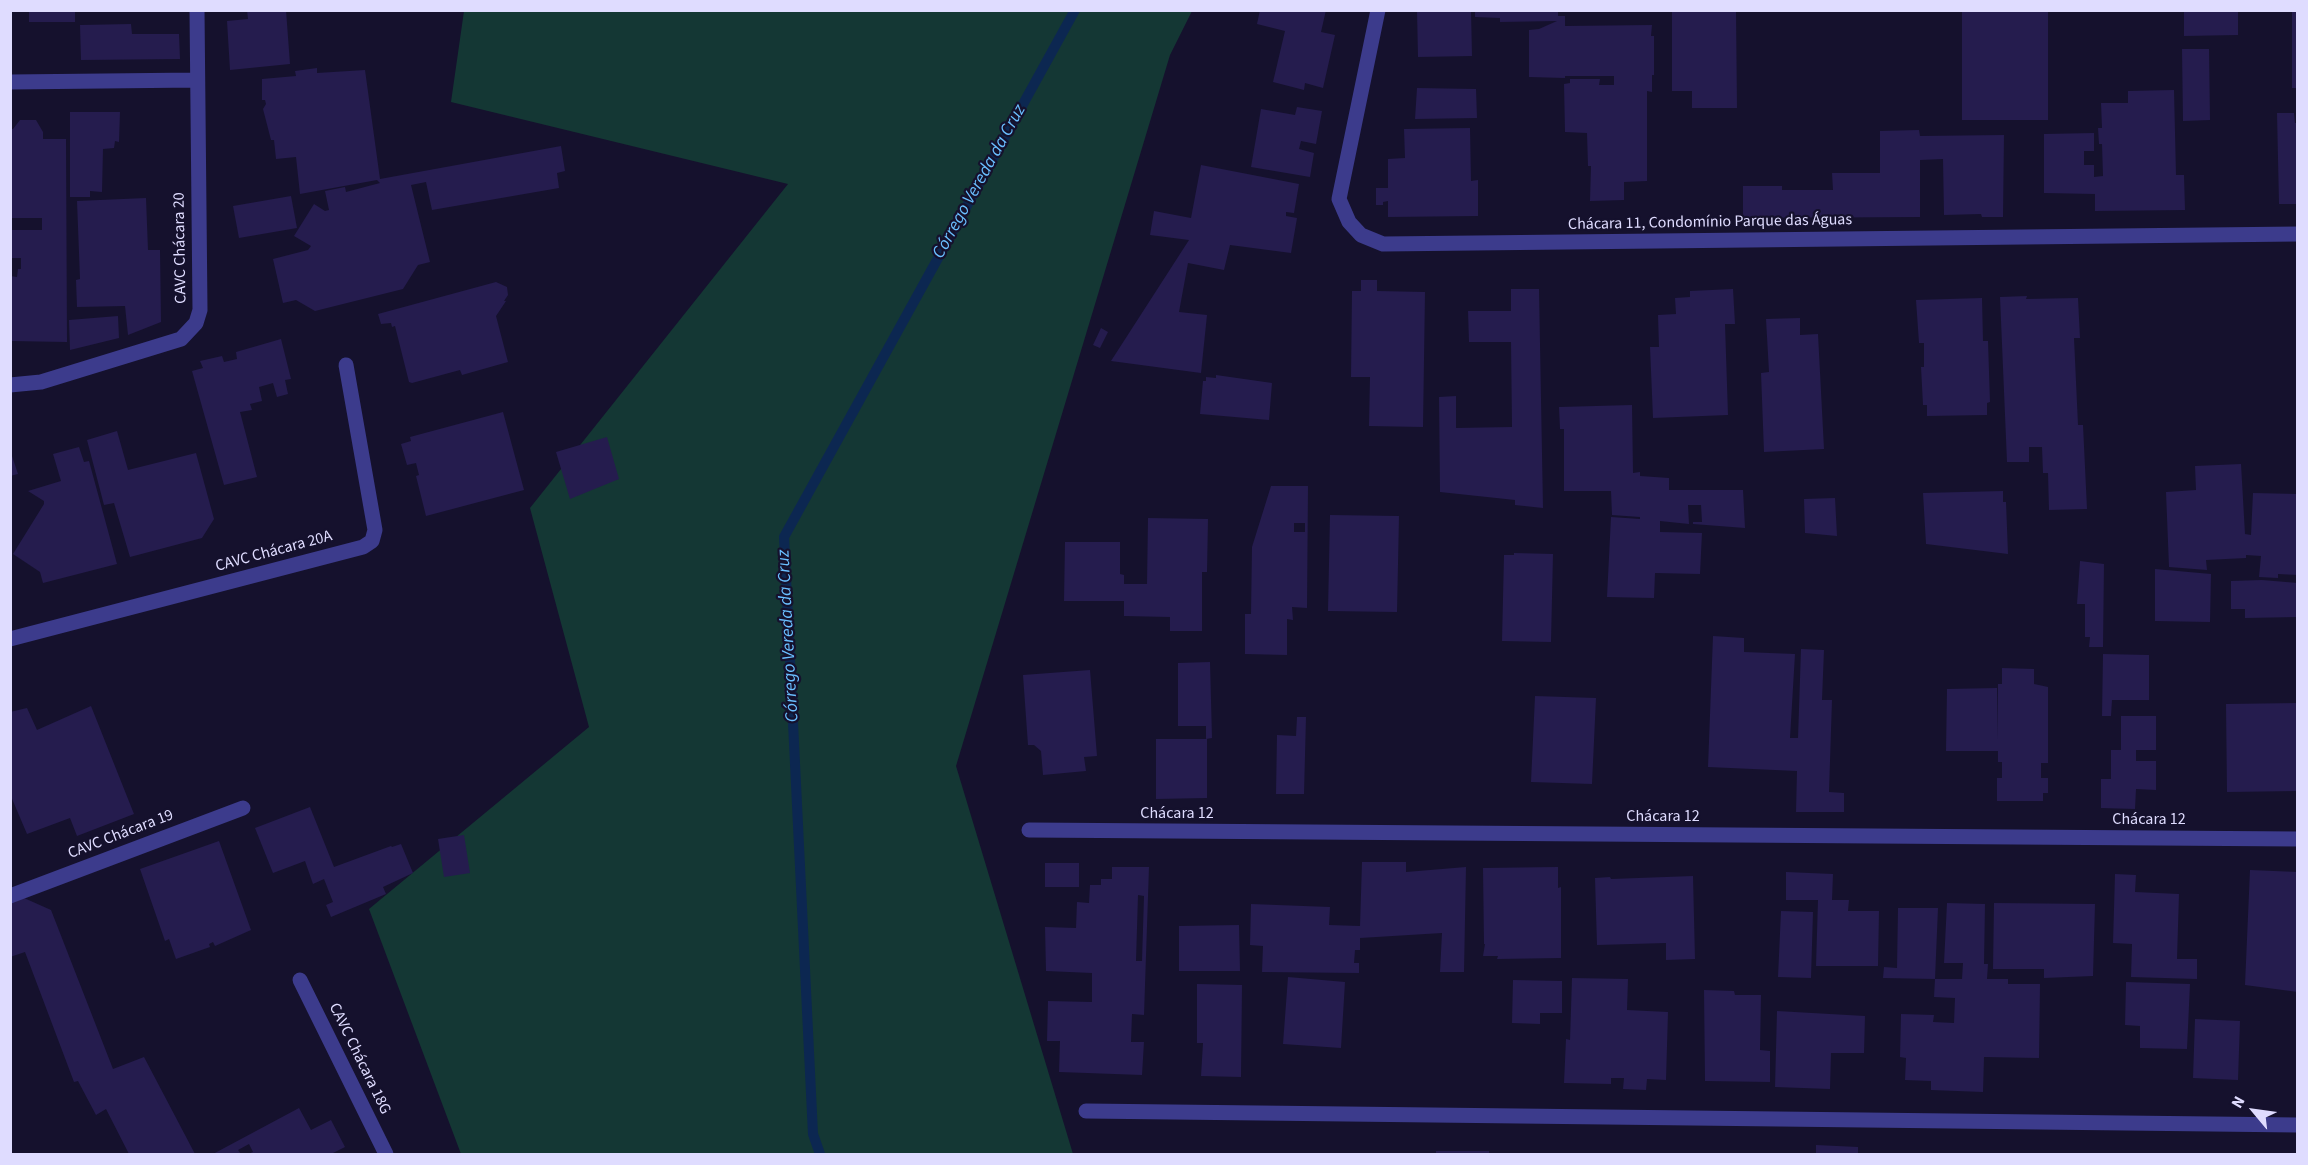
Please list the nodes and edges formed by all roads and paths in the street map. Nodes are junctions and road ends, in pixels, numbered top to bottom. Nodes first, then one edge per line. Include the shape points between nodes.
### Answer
1 (197, 10) edge
2 (1378, 10) edge
3 (197, 80) junction
4 (10, 82) edge
5 (2298, 234) edge
6 (346, 365) dead end
7 (10, 385) edge
8 (10, 639) edge
9 (243, 808) dead end
10 (1029, 831) dead end
11 (2298, 839) edge
12 (10, 896) edge
13 (300, 980) dead end
14 (1086, 1111) dead end
15 (2298, 1125) edge
16 (386, 1155) edge

1 - 3 street, CAVC Chácara 20
2 - 5 street, Chácara 11, Condomínio Parque das Águas via 1339,199 1348,222 1361,235 1383,244
3 - 4 street
3 - 7 street, CAVC Chácara 20 via 200,310 196,323 181,339 41,382
6 - 8 street, CAVC Chácara 20A via 375,530 372,541 363,548
9 - 12 street, CAVC Chácara 19
10 - 11 street, Chácara 12
13 - 16 street, CAVC Chácara 18G
14 - 15 street

